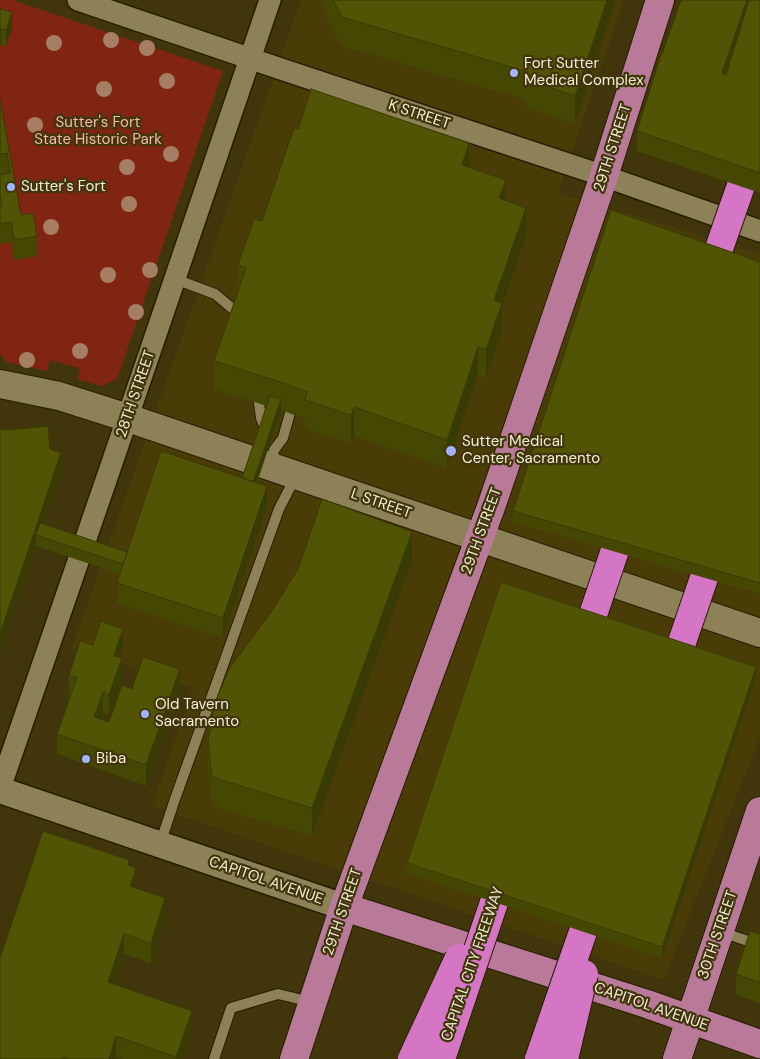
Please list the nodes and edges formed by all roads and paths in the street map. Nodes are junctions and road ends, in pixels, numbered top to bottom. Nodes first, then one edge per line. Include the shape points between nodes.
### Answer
1 (78, 0) edge
2 (270, 0) edge
3 (658, 1) edge
4 (251, 58) junction
5 (760, 131) edge
6 (604, 176) junction
7 (760, 230) edge
8 (175, 279) junction
9 (698, 309) edge
10 (240, 315) edge
11 (0, 384) edge
12 (259, 403) dead end
13 (290, 413) dead end
14 (128, 418) junction
15 (264, 426) edge
16 (272, 453) junction
17 (297, 475) junction
18 (637, 488) edge
19 (725, 516) edge
20 (480, 538) junction
21 (760, 633) edge
22 (575, 666) edge
23 (662, 702) edge
24 (0, 789) edge
25 (758, 827) edge
26 (160, 845) junction
27 (344, 907) junction
28 (719, 932) junction
29 (760, 946) edge
30 (313, 1002) junction
31 (690, 1020) junction
32 (760, 1044) edge
33 (214, 1059) edge
34 (294, 1059) edge
35 (412, 1059) edge
36 (441, 1059) edge
37 (539, 1059) edge
38 (564, 1059) edge
39 (677, 1059) edge

1 - 4 street, K STREET
2 - 4 street, 28TH STREET
3 - 6 main road, 29TH STREET
4 - 6 street, K STREET
4 - 8 street, 28TH STREET
5 - 9 highway, bridge
6 - 7 street, K STREET
6 - 20 main road, 29TH STREET
8 - 10 lane via 215,294
8 - 14 street, 28TH STREET
11 - 14 main road, L STREET via 59,396
12 - 15 lane
13 - 16 lane via 284,438
14 - 16 main road, L STREET
14 - 24 street, 28TH STREET
16 - 17 main road, L STREET
17 - 20 main road, L STREET
17 - 26 lane via 279,509
18 - 22 highway, bridge
19 - 23 highway, bridge
20 - 21 main road, L STREET
20 - 27 main road, 29TH STREET
24 - 26 street, CAPITOL AVENUE
25 - 28 main road, 30TH STREET
26 - 27 street, CAPITOL AVENUE
27 - 30 main road, 29TH STREET
27 - 31 main road, CAPITOL AVENUE
28 - 29 lane
28 - 31 main road, 30TH STREET
30 - 33 lane via 278,994 231,1008
30 - 34 main road, 29TH STREET
31 - 32 main road, CAPITOL AVENUE
31 - 39 main road, 30TH STREET
35 - 36 highway, CAPITAL CITY FREEWAY, bridge via 513,844
37 - 38 highway, bridge via 603,878

